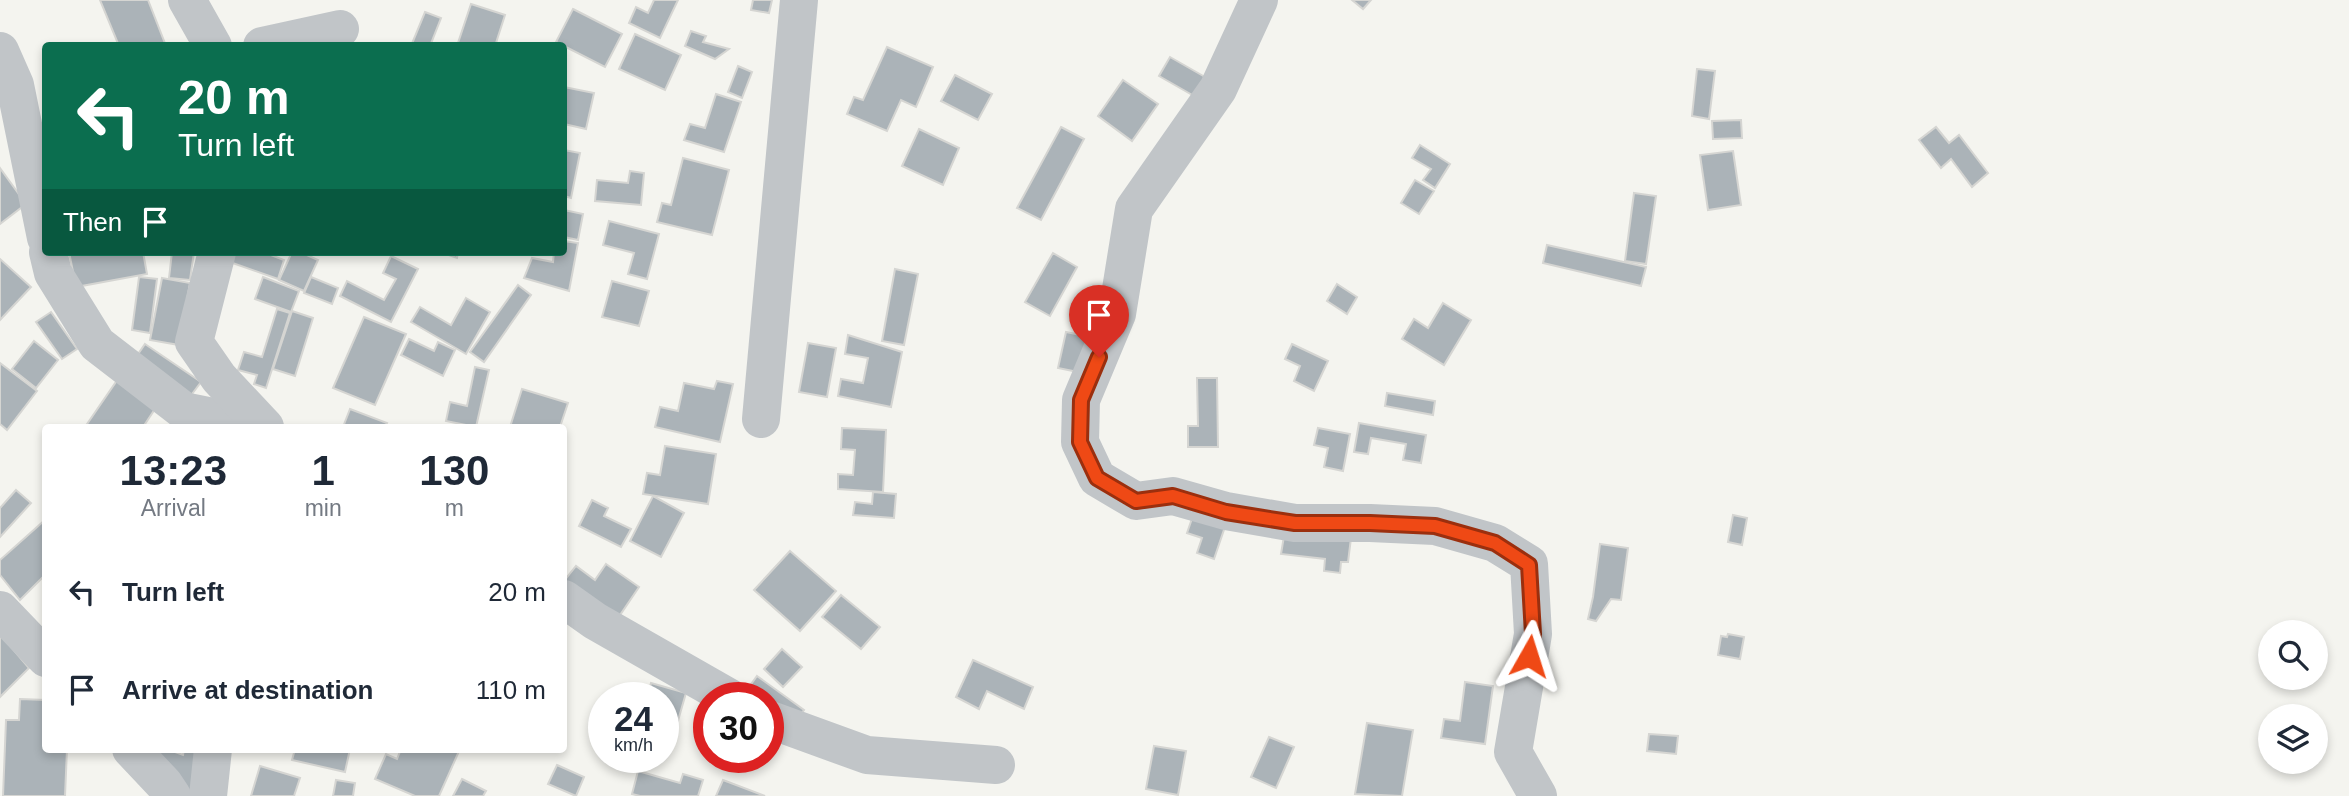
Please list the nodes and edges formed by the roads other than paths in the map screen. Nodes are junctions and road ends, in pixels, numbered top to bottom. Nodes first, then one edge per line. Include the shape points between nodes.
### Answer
1 (187, 0) edge
2 (799, 0) edge
3 (1259, 0) edge
4 (340, 29) dead end
5 (211, 42) edge
6 (280, 42) edge
7 (0, 51) edge
8 (20, 84) edge
9 (42, 214) edge
10 (49, 256) edge
11 (216, 256) edge
12 (761, 419) dead end
13 (249, 424) edge
14 (261, 424) edge
15 (567, 601) edge
16 (0, 610) edge
17 (42, 654) edge
18 (702, 682) edge
19 (784, 725) edge
20 (135, 753) edge
21 (213, 753) edge
22 (996, 765) dead end
23 (172, 796) edge
24 (208, 796) edge
25 (1538, 796) edge

1 - 5 street
2 - 12 street
3 - 25 street via 1218,89 1134,209 1117,314 1081,400 1080,442 1097,478 1136,501 1173,496 1226,512 1295,523 1435,526 1495,543 1529,565 1533,634 1513,752
4 - 6 street
7 - 8 street
8 - 9 street
10 - 13 street via 52,273 97,344 184,411
11 - 14 street via 194,342
15 - 18 street
16 - 17 street
19 - 22 street via 867,755
20 - 23 street
21 - 24 street

